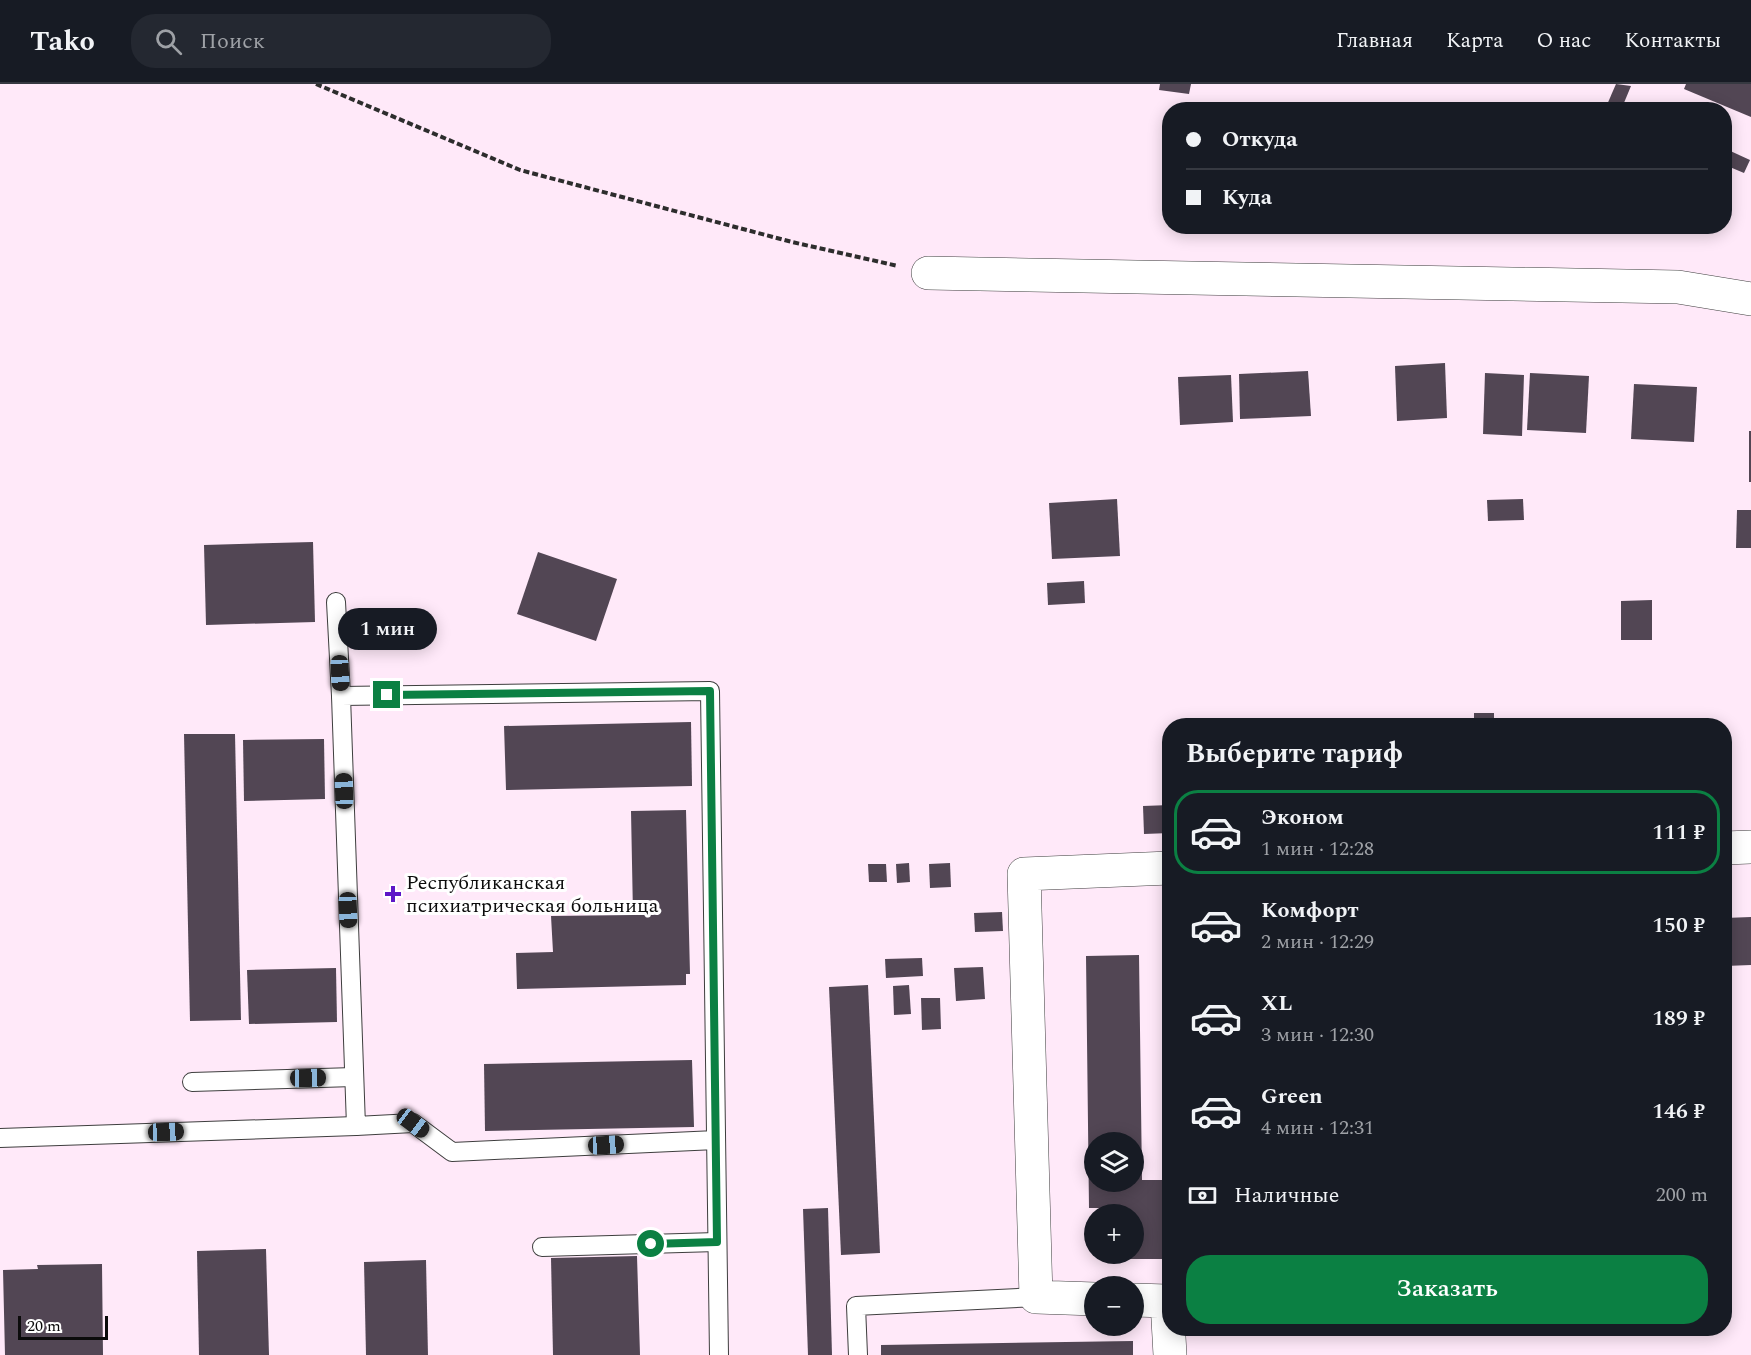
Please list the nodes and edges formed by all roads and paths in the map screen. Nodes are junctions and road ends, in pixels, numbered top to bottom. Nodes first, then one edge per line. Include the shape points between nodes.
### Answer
1 (316, 84) edge
2 (928, 273) joint
3 (1751, 299) edge
4 (336, 602) dead end
5 (341, 696) junction
6 (1751, 847) edge
7 (1732, 848) edge
8 (1162, 868) edge
9 (354, 1077) junction
10 (192, 1082) dead end
11 (356, 1126) junction
12 (0, 1138) edge
13 (716, 1140) junction
14 (717, 1242) junction
15 (542, 1247) dead end
16 (1036, 1297) junction
17 (1084, 1299) edge
18 (1144, 1300) edge
19 (1162, 1301) edge
20 (1169, 1336) edge
21 (719, 1355) edge
22 (858, 1355) edge
23 (1170, 1355) edge

1 - 2 path via 520,171
2 - 3 street via 1678,287
4 - 5 lane
5 - 9 lane
5 - 13 lane via 710,691
6 - 7 street
8 - 16 street via 1024,874
9 - 10 lane
9 - 11 lane
11 - 12 lane
11 - 13 lane via 413,1123 452,1152
13 - 14 lane
14 - 15 lane
14 - 21 lane
16 - 17 street
16 - 22 lane via 856,1306
18 - 19 street
20 - 23 street

